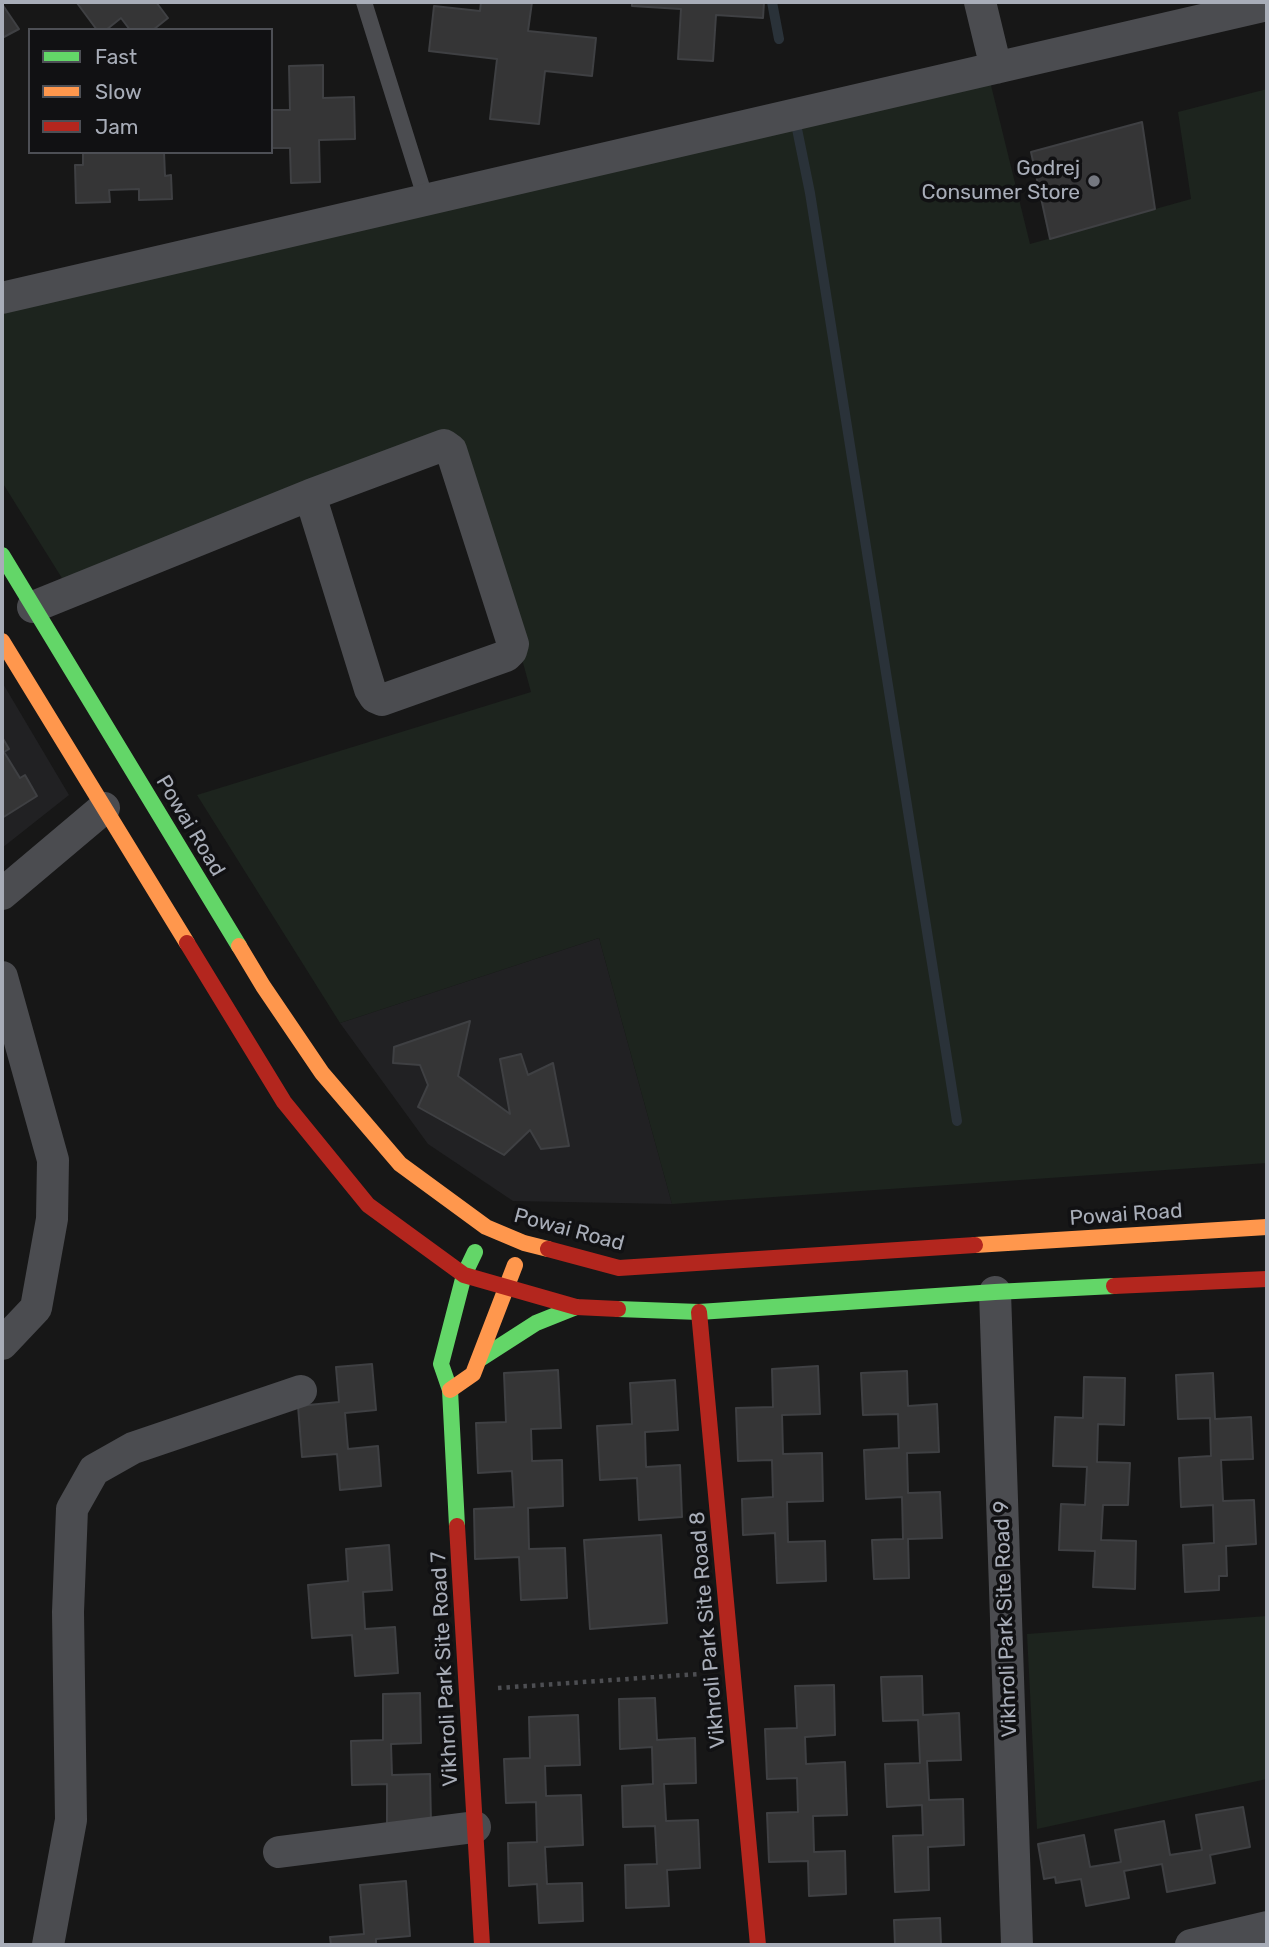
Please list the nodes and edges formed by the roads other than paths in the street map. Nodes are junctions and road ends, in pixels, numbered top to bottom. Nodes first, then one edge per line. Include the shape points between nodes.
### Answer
1 (364, 2) edge
2 (980, 2) edge
3 (1267, 5) edge
4 (996, 68) junction
5 (426, 200) junction
6 (2, 298) edge
7 (310, 495) junction
8 (2, 555) edge
9 (33, 607) junction
10 (2, 641) edge
11 (104, 808) junction
12 (2, 894) edge
13 (2, 976) edge
14 (486, 1227) junction
15 (1267, 1227) edge
16 (524, 1242) junction
17 (464, 1275) junction
18 (1267, 1279) edge
19 (506, 1288) junction
20 (995, 1292) junction
21 (576, 1307) junction
22 (699, 1312) junction
23 (2, 1344) edge
24 (480, 1359) junction
25 (450, 1390) junction
26 (301, 1391) dead end
27 (475, 1827) junction
28 (279, 1852) dead end
29 (1267, 1927) edge
30 (48, 1945) edge
31 (482, 1945) edge
32 (758, 1945) edge
33 (1017, 1945) edge
34 (1191, 1945) edge

1 - 5 lane
2 - 4 street
3 - 4 street
4 - 5 street
5 - 6 street
7 - 7 street via 448,447 513,644 511,652 382,700 375,697
7 - 9 street
8 - 9 main road, Powai Road
9 - 14 main road, Powai Road via 263,986 322,1073 400,1164
10 - 11 main road
11 - 12 street
11 - 17 main road via 284,1102 368,1205
13 - 23 street via 53,1160 52,1219 36,1308
14 - 16 main road, Powai Road
14 - 17 main road, Vikhroli Park Site Road 7
15 - 16 main road, Powai Road via 619,1268
16 - 19 main road
17 - 19 main road
17 - 25 main road, Vikhroli Park Site Road 7 via 441,1364
18 - 20 main road
19 - 21 main road
19 - 24 main road
20 - 22 main road
20 - 33 street, Vikhroli Park Site Road 9
21 - 22 main road
21 - 24 main road via 536,1323
22 - 32 main road, Vikhroli Park Site Road 8
24 - 25 main road via 473,1374
25 - 27 main road, Vikhroli Park Site Road 7
26 - 30 street via 133,1448 94,1470 72,1509 68,1612 71,1820
27 - 28 street
27 - 31 main road, Vikhroli Park Site Road 7
29 - 34 street

